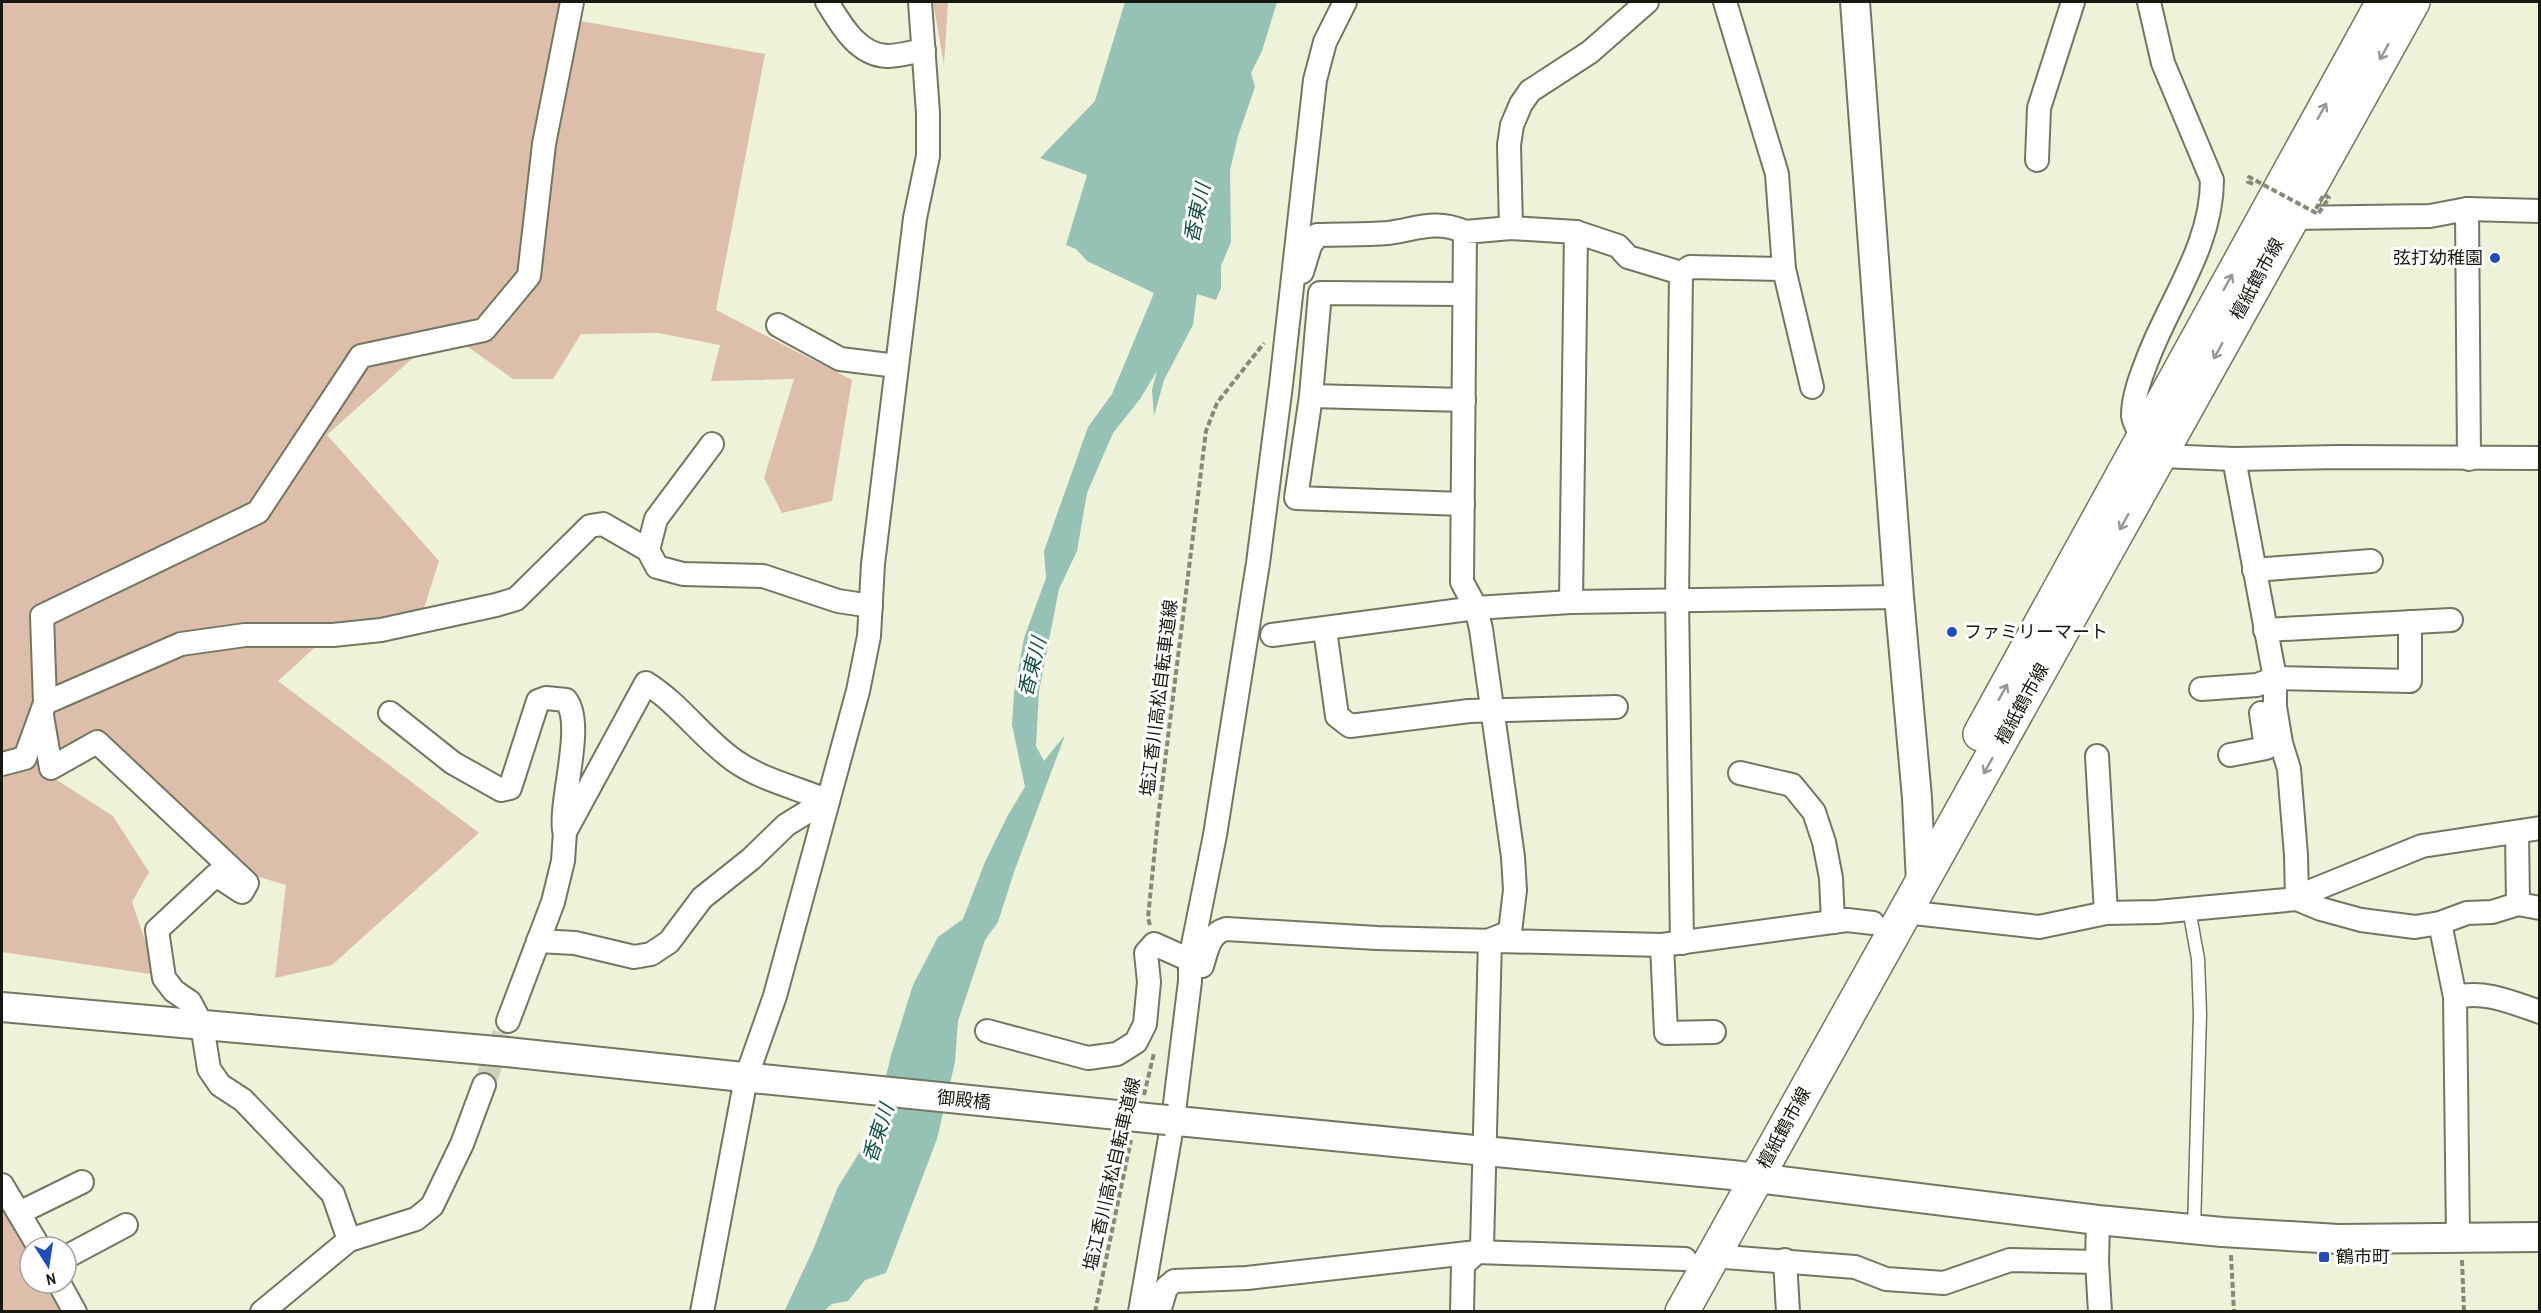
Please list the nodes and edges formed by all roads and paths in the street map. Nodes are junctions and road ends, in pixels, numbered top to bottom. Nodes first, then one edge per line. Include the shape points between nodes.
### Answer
1 (572, 2) edge
2 (826, 2) edge
3 (920, 2) edge
4 (1329, 2) edge
5 (1345, 2) edge
6 (1647, 2) edge
7 (1725, 2) edge
8 (1855, 2) edge
9 (2073, 2) edge
10 (2149, 2) edge
11 (2383, 2) edge
12 (2413, 2) edge
13 (1325, 42) junction
14 (924, 50) junction
15 (2037, 160) dead end
16 (2253, 184) dead end
17 (2467, 209) junction
18 (2540, 211) edge
19 (2303, 214) junction
20 (1511, 228) junction
21 (1465, 232) junction
22 (1576, 232) junction
23 (1784, 269) junction
24 (1681, 273) junction
25 (1292, 278) junction
26 (1464, 294) junction
27 (778, 325) dead end
28 (1266, 340) dead end
29 (897, 366) junction
30 (1812, 387) dead end
31 (1311, 396) junction
32 (1464, 399) junction
33 (712, 444) dead end
34 (2152, 447) junction
35 (2540, 458) edge
36 (2234, 459) junction
37 (2469, 459) junction
38 (1463, 504) junction
39 (648, 550) junction
40 (2371, 561) dead end
41 (2254, 570) junction
42 (1899, 597) junction
43 (1677, 599) junction
44 (1570, 602) junction
45 (871, 606) junction
46 (1476, 608) junction
47 (2451, 620) dead end
48 (2410, 622) junction
49 (1325, 630) junction
50 (2265, 630) junction
51 (1272, 635) dead end
52 (2266, 681) junction
53 (2200, 689) dead end
54 (1616, 707) dead end
55 (43, 708) junction
56 (1492, 711) junction
57 (390, 713) dead end
58 (2230, 755) dead end
59 (2097, 756) dead end
60 (2, 764) edge
61 (1740, 773) dead end
62 (827, 804) junction
63 (2540, 828) edge
64 (565, 832) junction
65 (2517, 832) junction
66 (1919, 841) junction
67 (1922, 883) junction
68 (2297, 899) junction
69 (2529, 906) edge
70 (2189, 909) junction
71 (1905, 912) junction
72 (2106, 913) junction
73 (1833, 922) junction
74 (2440, 922) junction
75 (1873, 923) junction
76 (1490, 940) junction
77 (538, 941) junction
78 (1154, 944) junction
79 (1672, 944) junction
80 (1190, 971) junction
81 (2455, 997) junction
82 (2, 1007) edge
83 (2540, 1012) edge
84 (508, 1021) tunnel mouth
85 (202, 1025) junction
86 (987, 1031) dead end
87 (1714, 1032) dead end
88 (1155, 1046) dead end
89 (754, 1078) junction
90 (484, 1085) tunnel mouth
91 (1142, 1101) dead end
92 (1170, 1120) junction
93 (1133, 1133) dead end
94 (1486, 1151) junction
95 (1744, 1176) junction
96 (82, 1182) dead end
97 (2, 1185) edge
98 (19, 1213) junction
99 (2098, 1220) junction
100 (126, 1225) dead end
101 (2194, 1229) junction
102 (2230, 1233) junction
103 (32, 1235) edge
104 (2540, 1237) edge
105 (2459, 1238) junction
106 (349, 1240) junction
107 (78, 1251) edge
108 (1477, 1252) junction
109 (1699, 1258) junction
110 (1785, 1260) junction
111 (2097, 1262) junction
112 (66, 1295) edge
113 (75, 1311) edge
114 (262, 1311) edge
115 (702, 1311) edge
116 (1095, 1311) edge
117 (1140, 1311) edge
118 (1159, 1311) edge
119 (1462, 1311) edge
120 (1657, 1311) edge
121 (1682, 1311) edge
122 (1788, 1311) edge
123 (2100, 1311) edge
124 (2234, 1311) edge
125 (2464, 1311) edge

1 - 55 street via 544,144 530,276 484,330 362,356 258,512 42,616
2 - 14 street via 846,33 864,48 885,56
3 - 14 street
4 - 13 street via 1322,22
5 - 13 street
6 - 20 street via 1590,52 1530,91 1521,104 1509,146
7 - 23 street via 1776,174
8 - 42 street
9 - 15 street via 2039,108
10 - 34 street via 2163,63 2212,180 2208,216 2198,250 2138,383 2133,418
34 -> 11 main road, 檀紙鶴市線
12 -> 19 main road, 檀紙鶴市線
13 - 25 street via 1315,80
14 - 29 street via 928,156 915,218
16 - 19 path, bridge via 2248,182 2249,177 2318,214 2329,198 2324,195
17 - 18 street
17 - 19 street via 2430,216
17 - 37 street
19 -> 34 main road, 檀紙鶴市線
20 - 21 street
20 - 22 street
21 - 25 street via 1437,224 1388,233 1317,235 1302,272
21 - 26 street
22 - 24 street via 1618,246 1628,257
22 - 44 street
23 - 24 street via 1690,267
23 - 30 street
24 - 43 street
25 - 80 street via 1257,563
26 - 31 street via 1320,293
26 - 32 street
27 - 29 street via 840,359
28 - 78 path, 塩江香川高松自転車道線 via 1217,403 1206,431 1158,818 1148,918
29 - 45 street
31 - 32 street
31 - 38 street via 1296,498
32 - 38 street
33 - 39 street via 656,519
34 - 36 street
66 -> 34 main road, 檀紙鶴市線
34 -> 67 main road, 檀紙鶴市線
35 - 37 street
36 - 37 street
36 - 41 street
38 - 46 street via 1462,582
39 - 45 street via 657,567 683,574 762,576 838,601
39 - 55 street via 603,524 590,526 516,598 496,606 381,630 333,635 245,635 182,644
40 - 41 street
41 - 50 street
42 - 43 street
42 - 66 street
43 - 44 street
43 - 79 street
44 - 46 street
45 - 62 street via 858,691
46 - 49 street
46 - 56 street
47 - 48 street
48 - 50 street
48 - 52 street via 2409,681
49 - 51 street
49 - 56 street via 1337,716 1350,726
50 - 52 street
52 - 53 street
52 - 58 street via 2266,748
52 - 68 street via 2290,780
54 - 56 street
55 - 60 street via 25,758
55 - 85 street via 51,768 97,742 247,883 242,892 216,875 157,930 164,978 190,1002
56 - 76 street via 1514,857 1515,890 1510,932
57 - 64 street via 453,763 501,790 510,788 538,701 566,700 571,706 572,750 562,815
59 - 72 street
61 - 73 street via 1792,786 1814,812 1831,878
62 - 64 street via 735,761 646,682
62 - 77 street via 786,825 702,898 669,942 651,954 634,957 575,943
62 - 89 street
63 - 65 street
64 - 77 street via 553,902
65 - 68 street via 2422,846
65 - 69 street
66 - 67 street
66 - 75 main road, 檀紙鶴市線
67 - 71 main road, 檀紙鶴市線
68 - 70 street
68 - 74 street via 2361,920 2415,927
69 - 74 street via 2467,913
70 - 72 street
70 - 101 lane via 2198,958 2200,1014
71 - 72 street via 2039,927
71 - 95 main road, 檀紙鶴市線
73 - 75 street
73 - 79 street
74 - 81 street
75 - 95 main road, 檀紙鶴市線
76 - 79 street
76 - 80 street via 1377,939 1226,928 1211,938 1200,974
76 - 94 street
77 - 84 street
78 - 80 street
78 - 86 street via 1146,953 1149,982 1145,1024 1136,1042 1117,1054 1088,1058
79 - 87 street via 1666,1033
80 - 92 street
81 - 83 street via 2472,993
81 - 105 street
82 - 85 street, 御殿橋
85 - 89 street, 御殿橋
85 - 106 street via 209,1069 220,1085 243,1100 333,1194
88 - 91 path, 塩江香川高松自転車道線
89 - 92 street, 御殿橋, bridge
89 - 115 street
90 - 106 street via 462,1144 432,1206 416,1219
92 - 94 street, 御殿橋
92 - 117 street
93 - 116 path, 塩江香川高松自転車道線
94 - 95 street, 御殿橋
94 - 108 street via 1482,1247
95 - 99 street, 御殿橋
95 - 109 main road, 檀紙鶴市線
96 - 98 street
97 - 98 street
98 - 103 street
99 - 101 street, 御殿橋
99 - 111 street
100 - 107 street
101 - 102 street, 御殿橋
102 - 105 street, 御殿橋 via 2338,1239
102 - 124 path
104 - 105 street, 御殿橋
105 - 125 path
106 - 114 street
108 - 109 street
108 - 118 street via 1247,1278 1174,1281 1166,1288
108 - 119 street via 1463,1265
109 - 110 street
109 - 120 main road, 檀紙鶴市線
109 - 121 main road, 檀紙鶴市線
110 - 111 street via 1855,1267 1886,1279 1944,1283 2010,1260
110 - 122 street
111 - 123 street
112 - 113 street

